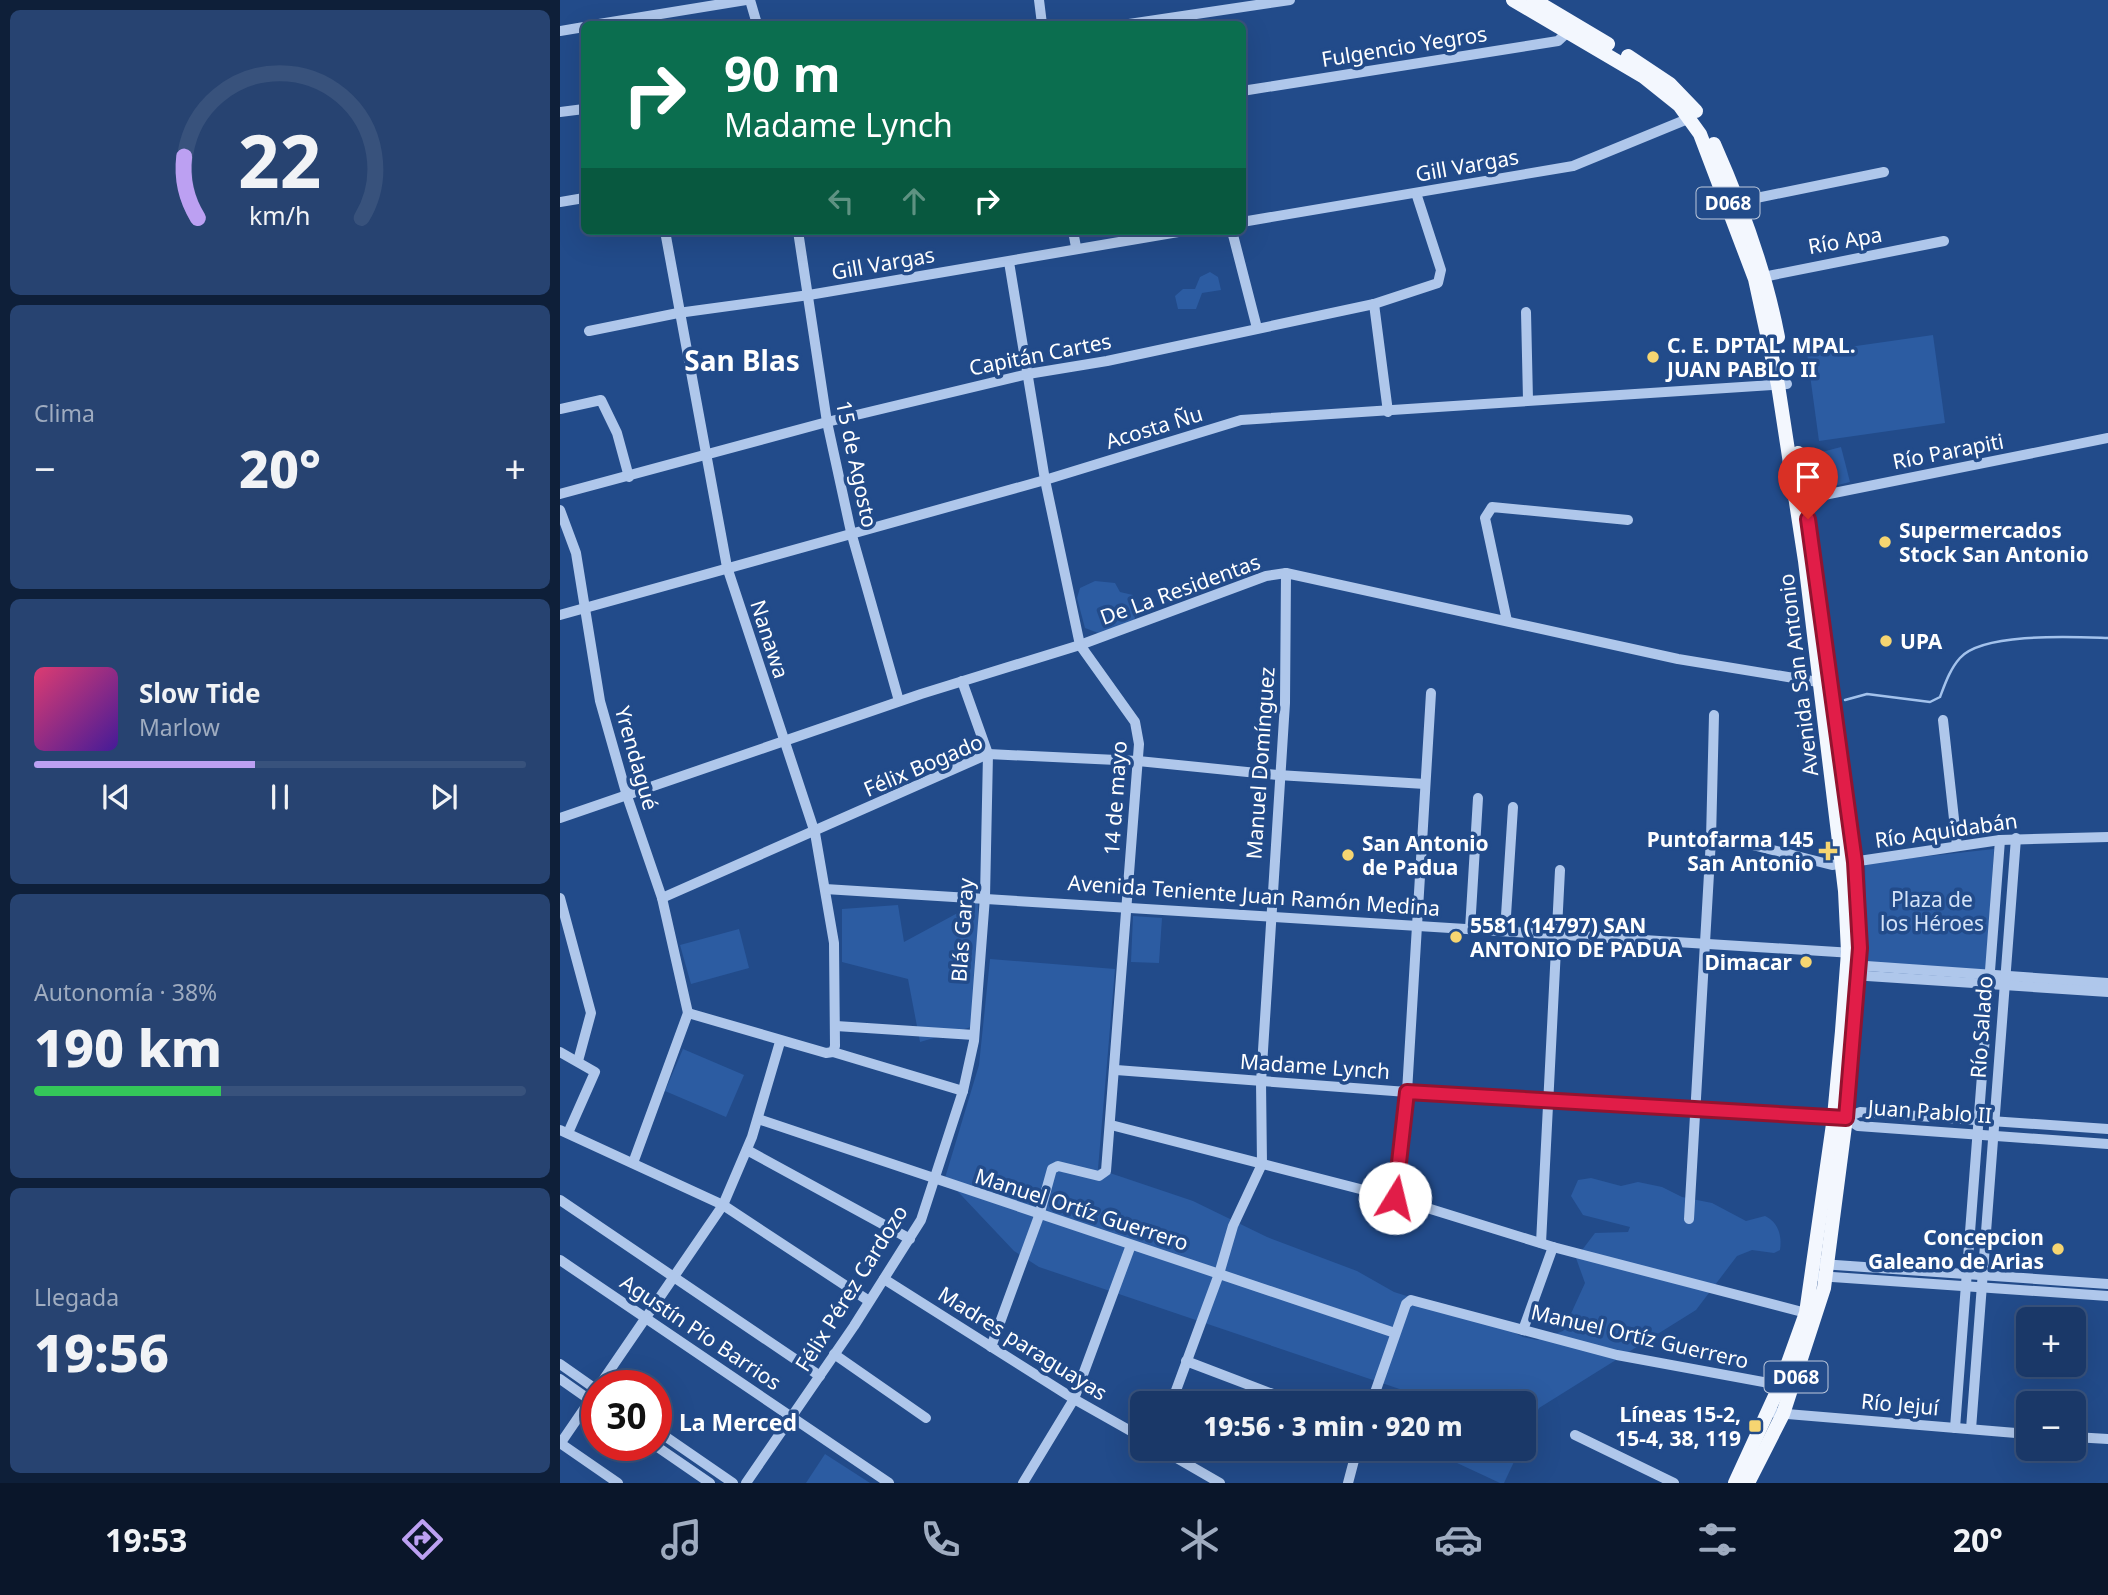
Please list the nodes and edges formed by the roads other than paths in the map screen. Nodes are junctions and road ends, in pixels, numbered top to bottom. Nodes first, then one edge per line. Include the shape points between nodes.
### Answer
1 (748, 0) edge
2 (1039, 0) edge
3 (1290, 0) edge
4 (1513, 0) edge
5 (1534, 0) edge
6 (634, 21) edge
7 (756, 21) edge
8 (1042, 21) edge
9 (1149, 21) edge
10 (581, 28) edge
11 (1572, 29) junction
12 (560, 31) edge
13 (1246, 91) edge
14 (581, 109) edge
15 (560, 112) edge
16 (1690, 118) junction
17 (1884, 172) dead end
18 (1416, 193) junction
19 (581, 198) edge
20 (560, 202) edge
21 (1734, 202) junction
22 (1246, 221) edge
23 (666, 235) edge
24 (799, 235) edge
25 (1074, 235) edge
26 (1157, 235) edge
27 (1233, 235) edge
28 (1944, 241) dead end
29 (1076, 247) junction
30 (1009, 261) junction
31 (1759, 277) junction
32 (809, 296) junction
33 (1374, 304) junction
34 (678, 313) junction
35 (1527, 313) dead end
36 (1257, 328) junction
37 (590, 331) dead end
38 (1028, 374) junction
39 (1783, 384) junction
40 (1528, 400) junction
41 (560, 409) edge
42 (1388, 412) junction
43 (827, 422) junction
44 (2108, 438) edge
45 (707, 454) junction
46 (629, 477) junction
47 (1045, 480) junction
48 (560, 495) edge
49 (1800, 500) junction
50 (560, 510) edge
51 (1628, 520) dead end
52 (851, 532) junction
53 (727, 567) junction
54 (1286, 573) junction
55 (584, 608) junction
56 (560, 615) edge
57 (1507, 621) junction
58 (1080, 645) junction
59 (962, 681) junction
60 (1825, 683) junction
61 (1431, 693) dead end
62 (899, 701) junction
63 (1714, 715) dead end
64 (1943, 720) dead end
65 (783, 741) junction
66 (988, 754) junction
67 (1138, 761) junction
68 (1278, 775) junction
69 (1425, 784) junction
70 (627, 796) junction
71 (1478, 797) dead end
72 (1513, 807) dead end
73 (560, 818) edge
74 (815, 833) junction
75 (2108, 837) edge
76 (2016, 838) junction
77 (1711, 839) junction
78 (2000, 839) junction
79 (1957, 846) junction
80 (1849, 862) junction
81 (1560, 870) dead end
82 (825, 889) junction
83 (985, 897) junction
84 (560, 898) edge
85 (662, 898) junction
86 (1127, 906) junction
87 (1270, 916) junction
88 (1994, 918) junction
89 (2009, 922) junction
90 (1418, 926) junction
91 (1470, 929) junction
92 (1505, 931) junction
93 (1558, 934) junction
94 (1704, 943) junction
95 (1853, 964) junction
96 (1989, 979) junction
97 (2004, 980) junction
98 (2108, 983) edge
99 (2108, 992) edge
100 (688, 1013) junction
101 (836, 1026) junction
102 (974, 1035) junction
103 (780, 1042) junction
104 (560, 1052) edge
105 (832, 1053) junction
106 (578, 1061) junction
107 (1115, 1070) junction
108 (1261, 1082) junction
109 (963, 1091) junction
110 (1407, 1092) junction
111 (1549, 1099) junction
112 (1695, 1108) junction
113 (1840, 1117) junction
114 (758, 1119) junction
115 (1979, 1119) junction
116 (1994, 1121) junction
117 (1111, 1125) junction
118 (2108, 1129) edge
119 (564, 1132) edge
120 (1978, 1133) junction
121 (1993, 1135) junction
122 (2108, 1144) edge
123 (747, 1150) junction
124 (633, 1163) junction
125 (1262, 1164) junction
126 (935, 1180) junction
127 (1395, 1198) junction
128 (560, 1200) edge
129 (723, 1205) junction
130 (1039, 1216) junction
131 (1689, 1219) dead end
132 (910, 1239) junction
133 (1541, 1242) junction
134 (1131, 1245) junction
135 (1553, 1247) junction
136 (560, 1260) edge
137 (1819, 1270) junction
138 (1219, 1274) junction
139 (1967, 1274) junction
140 (1983, 1275) junction
141 (674, 1276) junction
142 (884, 1279) junction
143 (2108, 1284) edge
144 (1966, 1286) junction
145 (1982, 1287) junction
146 (2108, 1296) edge
147 (869, 1301) junction
148 (1811, 1315) junction
149 (646, 1318) junction
150 (1522, 1329) junction
151 (1395, 1333) junction
152 (991, 1347) junction
153 (834, 1353) junction
154 (1186, 1361) junction
155 (560, 1364) edge
156 (611, 1370) edge
157 (820, 1376) junction
158 (581, 1378) edge
159 (560, 1379) edge
160 (1780, 1385) junction
161 (1176, 1391) edge
162 (1265, 1391) edge
163 (1375, 1391) edge
164 (581, 1394) edge
165 (1074, 1399) junction
166 (1776, 1413) junction
167 (791, 1416) junction
168 (581, 1417) edge
169 (926, 1418) dead end
170 (1955, 1428) junction
171 (1971, 1429) junction
172 (1130, 1431) edge
173 (2016, 1433) edge
174 (1574, 1435) dead end
175 (2086, 1438) edge
176 (2108, 1439) edge
177 (672, 1441) edge
178 (560, 1443) edge
179 (672, 1457) edge
180 (1182, 1461) edge
181 (1354, 1461) edge
182 (618, 1483) edge
183 (710, 1483) edge
184 (733, 1483) edge
185 (746, 1483) edge
186 (889, 1483) edge
187 (1023, 1483) edge
188 (1220, 1483) edge
189 (1348, 1483) edge
190 (1674, 1483) edge
191 (1735, 1483) edge
192 (1748, 1483) edge

1 - 6 street
1 - 7 street
2 - 8 street
3 - 9 street
4 - 11 main road, Avenida San Antonio / D068
5 - 11 main road, Avenida San Antonio / D068
10 - 12 street
11 - 13 street, Fulgencio Yegros via 1558,41
11 - 16 main road, Avenida San Antonio / D068 via 1644,77
11 - 21 main road, Avenida San Antonio / D068 via 1653,70 1686,99 1707,128
14 - 15 street
16 - 18 street, Gill Vargas via 1573,166
16 - 21 main road, Avenida San Antonio / D068
17 - 21 street
18 - 22 street, Gill Vargas
18 - 33 street, Capitán Cartes via 1441,277 1438,283
19 - 20 street
21 - 31 main road, Avenida San Antonio / D068
23 - 34 street, Nanawa
24 - 32 street, 15 de Agosto
25 - 29 street
26 - 29 street, Gill Vargas
27 - 36 street
28 - 31 street, Río Apa
29 - 30 street, Gill Vargas
30 - 32 street, Gill Vargas
30 - 38 street, 14 de mayo
31 - 39 main road, Avenida San Antonio / D068
32 - 34 street, Gill Vargas
32 - 43 street, 15 de Agosto
33 - 36 street, Capitán Cartes
33 - 42 street
34 - 37 street, Gill Vargas
34 - 45 street, Nanawa
35 - 40 street
36 - 38 street, Capitán Cartes
38 - 43 street, Capitán Cartes
38 - 47 street, 14 de mayo
39 - 40 street, Acosta Ñu
39 - 49 main road, Avenida San Antonio / D068
40 - 42 street, Acosta Ñu
41 - 46 street via 601,400 617,433
42 - 47 street, Acosta Ñu via 1241,420
43 - 45 street, Capitán Cartes
43 - 52 street, 15 de Agosto
44 - 49 street, Río Parapiti
45 - 46 street, Capitán Cartes
45 - 53 street, Nanawa
46 - 48 street, Capitán Cartes
47 - 52 street, Acosta Ñu
47 - 58 street, 14 de mayo
49 - 60 main road, Avenida San Antonio / D068
50 - 55 street, Yrendagué via 576,553
51 - 57 street via 1486,511
52 - 53 street, Acosta Ñu
52 - 62 street, 15 de Agosto
53 - 55 street, Acosta Ñu
53 - 65 street, Nanawa
54 - 57 street, De La Residentas
54 - 58 street, De La Residentas via 1266,576
54 - 68 street, Manuel Domínguez via 1285,703
55 - 56 street, Acosta Ñu
55 - 70 street, Yrendagué via 600,701
57 - 60 street, De La Residentas via 1678,659
58 - 59 street, De La Residentas
58 - 67 street, 14 de mayo via 1135,722
59 - 62 street, De La Residentas
59 - 66 street, Blás Garay
60 - 80 main road, Avenida San Antonio / D068
61 - 69 street
62 - 65 street, De La Residentas
63 - 77 street
64 - 79 street
65 - 70 street, De La Residentas
65 - 74 street, Nanawa
66 - 67 street, Félix Bogado
66 - 74 street, Félix Bogado
66 - 83 street, Blás Garay
67 - 68 street, Félix Bogado
67 - 86 street, 14 de mayo
68 - 69 street, Félix Bogado
68 - 87 street, Manuel Domínguez
69 - 90 street
70 - 73 street, De La Residentas
70 - 85 street, Yrendagué
71 - 91 street
72 - 92 street
74 - 82 street, Nanawa
74 - 85 street, Félix Bogado
75 - 76 street, Río Aquidabán
76 - 78 street, Río Aquidabán
76 - 89 street, Río Salado
77 - 80 street, Río Aquidabán via 1717,836 1832,865
77 - 94 street
78 - 79 street, Río Aquidabán
78 - 88 street, Río Salado
79 - 80 street, Río Aquidabán
80 - 95 main road, Avenida San Antonio / D068
81 - 93 street
82 - 83 street, Avenida Teniente Juan Ramón Medina
82 - 101 street, Nanawa via 834,943
83 - 86 street, Avenida Teniente Juan Ramón Medina
83 - 102 street, Blás Garay
84 - 106 street via 591,1013
85 - 100 street, Yrendagué
86 - 87 street, Avenida Teniente Juan Ramón Medina
86 - 107 street, 14 de mayo
87 - 90 street, Avenida Teniente Juan Ramón Medina
87 - 108 street, Manuel Domínguez
88 - 89 street
88 - 96 street, Río Salado
89 - 97 street, Río Salado
90 - 91 street, Avenida Teniente Juan Ramón Medina
90 - 110 street
91 - 92 street, Avenida Teniente Juan Ramón Medina
92 - 93 street, Avenida Teniente Juan Ramón Medina
93 - 94 street, Avenida Teniente Juan Ramón Medina
93 - 111 street
94 - 95 street, Avenida Teniente Juan Ramón Medina
94 - 112 street
95 - 96 street, Avenida Teniente Juan Ramón Medina
95 - 113 main road, Avenida San Antonio / D068
96 - 97 street, Avenida Teniente Juan Ramón Medina
96 - 115 street, Río Salado
97 - 98 street
97 - 99 street
97 - 116 street, Río Salado
100 - 103 street
100 - 124 street
101 - 102 street
101 - 105 street, Nanawa
102 - 109 street, Blás Garay
103 - 105 street
103 - 114 street
104 - 106 street
105 - 109 street
106 - 119 street via 593,1069 595,1078
107 - 108 street, Madame Lynch
107 - 117 street, 14 de mayo
108 - 110 street, Madame Lynch
108 - 125 street, Manuel Domínguez
109 - 126 street, Blás Garay
110 - 111 street, Madame Lynch
110 - 127 street
111 - 112 street, Madame Lynch
111 - 133 street
112 - 113 street, Madame Lynch
112 - 131 street
113 - 115 street, Juan Pablo II via 1860,1112
113 - 120 street, Juan Pablo II via 1858,1126
113 - 137 main road, Avenida San Antonio / D068
114 - 123 street
114 - 126 street, Manuel Ortíz Guerrero
115 - 116 street, Juan Pablo II
115 - 120 street, Río Salado
116 - 118 street, Juan Pablo II
116 - 121 street, Río Salado
117 - 125 street
117 - 130 street, 14 de mayo via 1105,1174 1054,1167
119 - 124 street
120 - 121 street, Juan Pablo II
120 - 139 street, Río Salado
121 - 122 street, Juan Pablo II
121 - 140 street, Río Salado
123 - 129 street
123 - 132 street
124 - 129 street
125 - 127 street
125 - 138 street via 1242,1202
126 - 130 street, Manuel Ortíz Guerrero
126 - 132 street, Félix Pérez Cardozo
127 - 133 street
128 - 141 street
129 - 141 street
129 - 147 street
130 - 134 street, Manuel Ortíz Guerrero
130 - 152 street
132 - 142 street, Félix Pérez Cardozo
133 - 135 street
134 - 138 street, Manuel Ortíz Guerrero
134 - 165 street
135 - 148 street
135 - 150 street
136 - 149 street, Agustín Pío Barrios
137 - 139 street
137 - 144 street
137 - 148 main road, Avenida San Antonio / D068
138 - 151 street, Manuel Ortíz Guerrero
138 - 154 street
139 - 140 street
139 - 144 street, Río Salado
140 - 143 street
140 - 145 street, Río Salado
141 - 149 street
141 - 157 street
142 - 147 street, Félix Pérez Cardozo
142 - 152 street, Madres paraguayas
144 - 145 street
144 - 170 street, Río Salado
145 - 146 street
145 - 171 street, Río Salado
147 - 153 street, Félix Pérez Cardozo
148 - 160 main road, Avenida San Antonio / D068
148 - 166 main road, Avenida San Antonio / D068
149 - 156 street
149 - 167 street, Agustín Pío Barrios
150 - 151 street, Manuel Ortíz Guerrero via 1410,1300
150 - 160 street, Manuel Ortíz Guerrero via 1617,1355
151 - 163 street
152 - 165 street, Madres paraguayas
153 - 157 street, Félix Pérez Cardozo
153 - 169 street
154 - 161 street
154 - 162 street
155 - 158 street
157 - 167 street, Félix Pérez Cardozo
159 - 164 street
160 - 166 main road, Avenida San Antonio / D068
165 - 172 street, Madres paraguayas
165 - 187 street
166 - 170 street, Río Jejuí
166 - 191 main road, Avenida San Antonio / D068
166 - 192 main road, Avenida San Antonio / D068
167 - 185 street, Félix Pérez Cardozo
167 - 186 street, Agustín Pío Barrios
168 - 178 street
170 - 171 street, Río Jejuí
171 - 173 street, Río Jejuí
174 - 190 street
175 - 176 street
177 - 184 street
178 - 182 street
179 - 183 street
180 - 188 street
181 - 189 street

